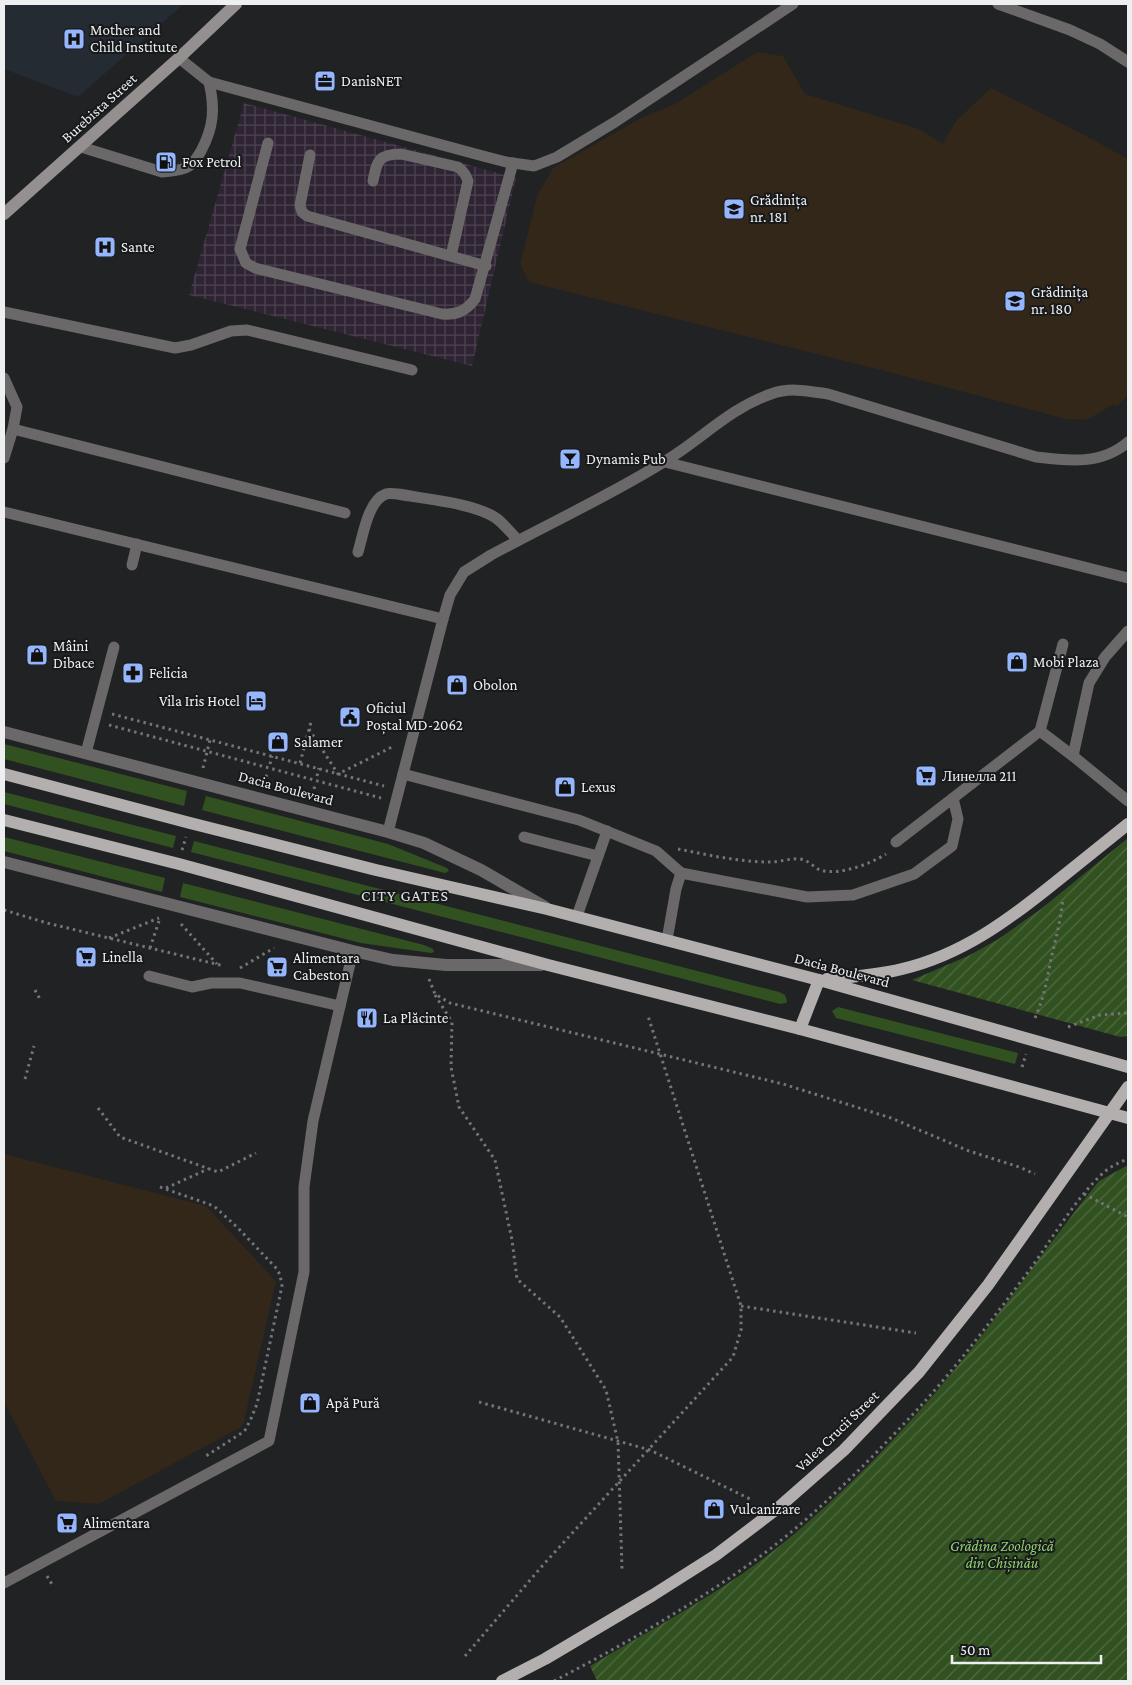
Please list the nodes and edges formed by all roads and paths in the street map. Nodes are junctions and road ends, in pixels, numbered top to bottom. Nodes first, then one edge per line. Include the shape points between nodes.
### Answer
1 (236, 4) edge
2 (792, 4) edge
3 (998, 4) edge
4 (179, 58) junction
5 (1128, 62) edge
6 (209, 82) junction
7 (268, 143) dead end
8 (81, 147) junction
9 (310, 155) dead end
10 (513, 163) junction
11 (373, 181) dead end
12 (4, 214) edge
13 (451, 256) junction
14 (486, 266) junction
15 (4, 312) edge
16 (412, 370) dead end
17 (4, 378) edge
18 (13, 429) junction
19 (1128, 442) edge
20 (4, 458) edge
21 (665, 462) junction
22 (4, 512) edge
23 (345, 513) dead end
24 (518, 540) junction
25 (137, 544) junction
26 (358, 552) dead end
27 (132, 565) dead end
28 (1128, 578) edge
29 (443, 619) junction
30 (1128, 631) edge
31 (1063, 644) dead end
32 (114, 646) dead end
33 (96, 715) junction
34 (311, 722) dead end
35 (309, 729) junction
36 (1040, 731) junction
37 (4, 732) edge
38 (210, 740) junction
39 (394, 746) dead end
40 (207, 750) junction
41 (86, 753) junction
42 (272, 756) junction
43 (1073, 756) junction
44 (270, 764) dead end
45 (300, 764) junction
46 (319, 768) junction
47 (4, 774) edge
48 (338, 774) junction
49 (403, 774) junction
50 (317, 776) dead end
51 (200, 783) junction
52 (399, 790) junction
53 (953, 798) junction
54 (396, 802) junction
55 (1128, 802) edge
56 (4, 820) edge
57 (190, 823) junction
58 (1128, 824) edge
59 (607, 831) junction
60 (388, 832) junction
61 (524, 837) dead end
62 (896, 842) joint
63 (656, 851) junction
64 (598, 856) junction
65 (4, 862) edge
66 (179, 864) junction
67 (681, 873) junction
68 (1063, 890) dead end
69 (166, 903) junction
70 (547, 909) junction
71 (4, 910) edge
72 (577, 916) junction
73 (161, 918) junction
74 (168, 920) dead end
75 (174, 922) dead end
76 (181, 923) junction
77 (188, 925) dead end
78 (108, 938) junction
79 (668, 940) junction
80 (266, 946) dead end
81 (150, 948) junction
82 (352, 951) junction
83 (217, 964) junction
84 (548, 965) junction
85 (231, 968) dead end
86 (246, 972) dead end
87 (149, 976) dead end
88 (428, 977) dead end
89 (820, 980) junction
90 (35, 990) dead end
91 (435, 994) junction
92 (41, 1001) dead end
93 (340, 1006) junction
94 (1128, 1013) edge
95 (648, 1016) dead end
96 (1036, 1018) dead end
97 (1068, 1027) dead end
98 (800, 1029) junction
99 (34, 1046) dead end
100 (659, 1054) junction
101 (1026, 1054) dead end
102 (1022, 1067) dead end
103 (1128, 1067) edge
104 (25, 1079) dead end
105 (1128, 1087) edge
106 (98, 1108) dead end
107 (1110, 1113) junction
108 (1128, 1118) edge
109 (256, 1153) dead end
110 (208, 1168) junction
111 (1035, 1174) dead end
112 (1084, 1194) dead end
113 (1128, 1217) edge
114 (741, 1306) junction
115 (916, 1333) dead end
116 (479, 1402) dead end
117 (618, 1442) junction
118 (650, 1450) junction
119 (203, 1459) dead end
120 (619, 1482) junction
121 (750, 1499) dead end
122 (622, 1569) dead end
123 (4, 1583) edge
124 (465, 1656) dead end
125 (502, 1681) edge

1 - 4 main road, Burebista Street
2 - 10 lane via 557,157 534,166
3 - 5 lane via 1070,30
4 - 6 lane
4 - 8 main road, Burebista Street
6 - 8 lane via 212,125 198,157 188,166 162,172
6 - 10 lane
7 - 14 lane via 240,249 246,263 255,268 452,315 468,308 475,299
8 - 12 main road, Burebista Street
9 - 13 lane via 300,205 302,212
10 - 14 lane
11 - 13 lane via 377,163 381,158 394,154 458,167 463,171 468,181
13 - 14 lane
15 - 16 lane via 175,348 231,330 247,330
17 - 18 lane via 17,406
18 - 20 lane
18 - 23 lane
19 - 21 lane via 1105,456 1089,460 1069,462 1036,457 828,394 796,389 773,394 722,419
21 - 24 lane
21 - 28 lane
22 - 25 lane
24 - 26 lane via 496,518 470,507 386,494 370,509
24 - 29 lane via 464,572 450,595
25 - 27 lane
25 - 29 lane
29 - 49 lane
30 - 43 lane via 1088,683
31 - 36 lane
32 - 33 lane
33 - 38 path
33 - 40 path
33 - 41 lane
34 - 35 path
35 - 45 path
35 - 48 path
36 - 43 lane
36 - 53 lane
37 - 41 street, Dacia Boulevard
38 - 40 path
38 - 42 path
39 - 48 path
40 - 51 path
40 - 54 path
41 - 51 street, Dacia Boulevard
42 - 44 path
42 - 45 path
43 - 55 lane
45 - 46 path
46 - 48 path
46 - 50 path
47 - 57 main road, Dacia Boulevard
48 - 52 path
49 - 52 lane
49 - 59 lane via 579,820
51 - 60 street, Dacia Boulevard
52 - 54 lane
53 - 62 lane
53 - 67 lane via 958,820 952,846 914,874 853,896 807,897
54 - 60 lane
56 - 66 main road
57 - 66 path
57 - 70 main road, Dacia Boulevard
58 - 89 main road via 1004,923 972,942 903,969
59 - 63 lane
59 - 64 lane
60 - 70 street, Dacia Boulevard via 424,843 482,870
61 - 64 lane
62 - 63 path via 885,855 860,866 831,872 799,858 771,862 676,849
63 - 67 lane
64 - 72 lane
65 - 69 street
66 - 84 main road
67 - 79 lane
68 - 96 path via 1048,982
69 - 73 path
69 - 82 street
70 - 72 main road, Dacia Boulevard
71 - 78 path
72 - 79 main road, Dacia Boulevard
73 - 74 path
73 - 78 path
73 - 81 path
75 - 76 path
76 - 77 path
76 - 83 path
78 - 81 path
79 - 89 main road, Dacia Boulevard
80 - 86 path via 275,948 238,969
81 - 83 path
82 - 84 street via 392,960 446,965
82 - 93 lane
83 - 85 path
84 - 98 main road
87 - 93 lane via 192,987 240,982
88 - 91 path
89 - 98 main road
89 - 103 main road, Dacia Boulevard
90 - 92 path
91 - 100 path via 450,1003
91 - 117 path via 452,1022 451,1067 459,1107 495,1160 517,1279 560,1317 606,1390
93 - 123 lane via 313,1120 304,1187 304,1272 269,1441
94 - 97 path via 1100,1015
95 - 100 path
98 - 107 main road
99 - 104 path
100 - 111 path via 783,1084 891,1118
100 - 114 path
101 - 102 path
105 - 107 main road, Valea Crucii Street
106 - 110 path via 120,1137
107 - 108 main road
107 - 125 main road, Valea Crucii Street via 988,1285 920,1372 844,1450 778,1508 716,1555 545,1659
109 - 110 path via 218,1172
110 - 119 path via 162,1188 214,1206 276,1269 282,1286 257,1404 250,1421 245,1430
112 - 113 path
114 - 115 path
114 - 118 path via 741,1330 733,1357
116 - 117 path
117 - 118 path
117 - 120 path
118 - 120 path
118 - 121 path
120 - 122 path
120 - 124 path via 543,1564

